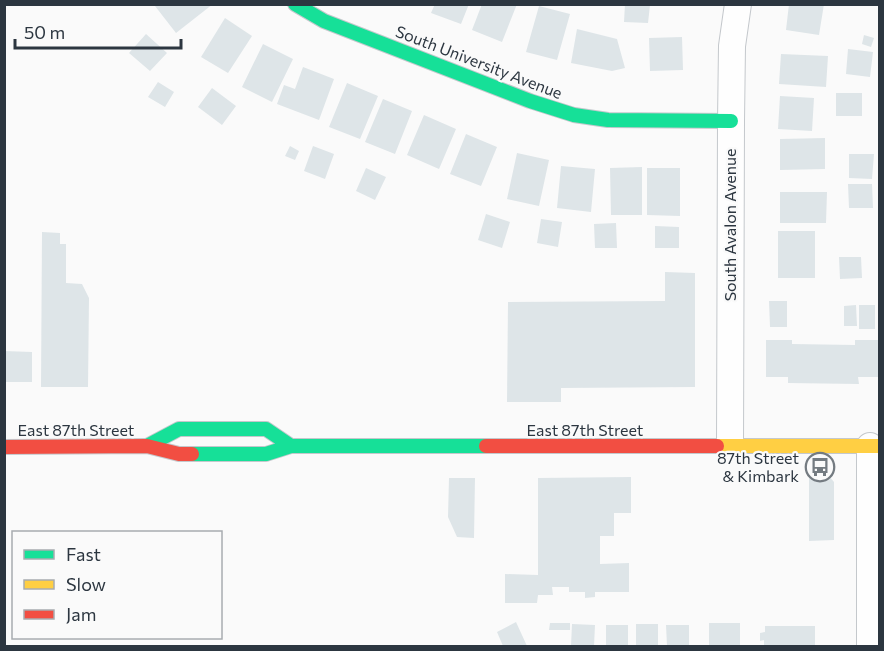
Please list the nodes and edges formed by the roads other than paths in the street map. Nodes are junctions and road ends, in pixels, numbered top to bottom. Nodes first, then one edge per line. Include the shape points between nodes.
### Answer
1 (295, 4) edge
2 (738, 4) edge
3 (731, 121) junction
4 (291, 446) junction
5 (730, 446) junction
6 (875, 446) edge
7 (4, 447) edge
8 (147, 447) junction
9 (870, 646) edge

1 - 3 main road, South University Avenue via 324,21 574,115 608,120
2 - 3 street, South Avalon Avenue via 732,46
3 - 5 street, South Avalon Avenue
4 - 5 main road, East 87th Street
4 - 8 main road, East 87th Street via 266,454 179,454
4 - 8 main road, East 87th Street via 266,429 179,429
5 - 6 main road, East 87th Street
6 - 9 street
7 - 8 main road, East 87th Street

